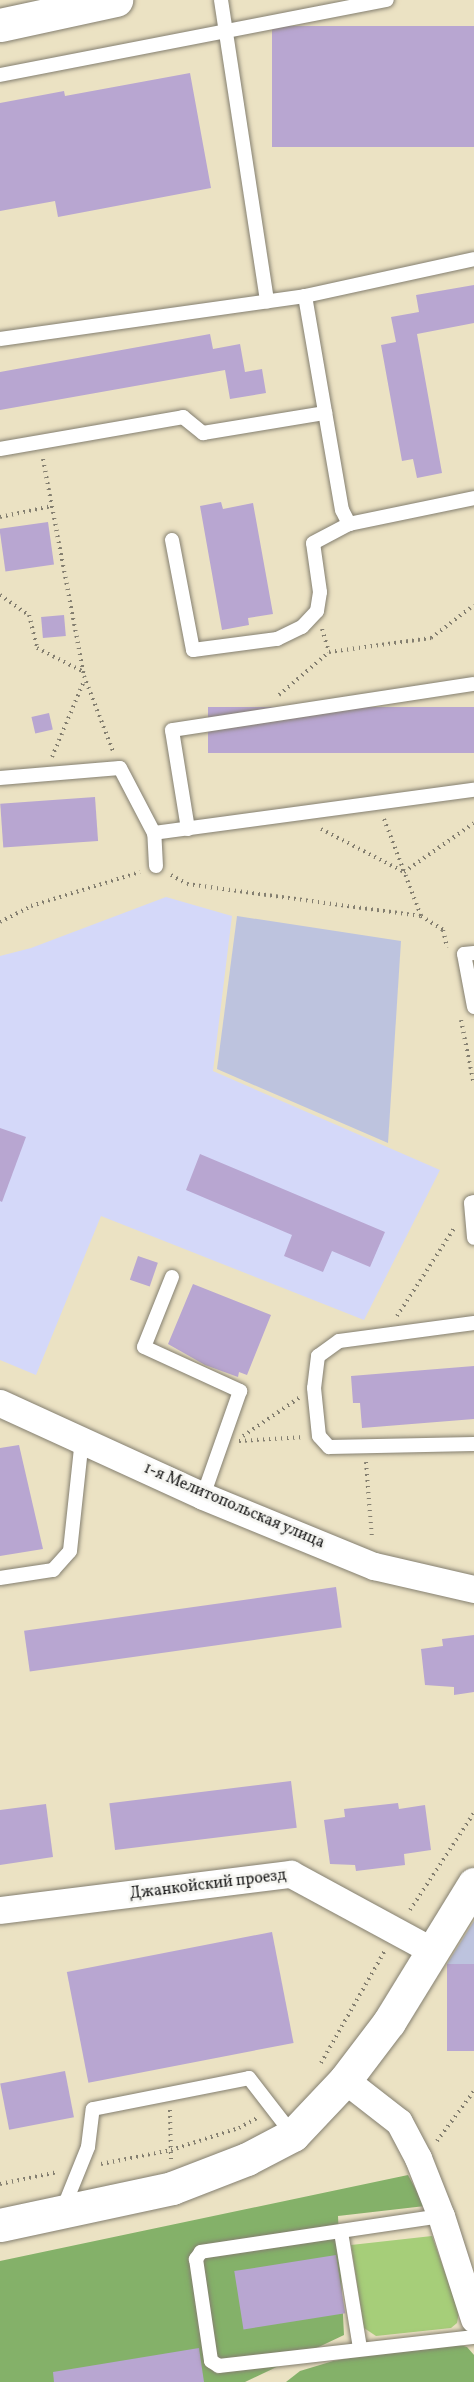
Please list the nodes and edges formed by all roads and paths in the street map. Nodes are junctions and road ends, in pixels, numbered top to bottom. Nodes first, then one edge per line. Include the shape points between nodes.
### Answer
1 (116, 0) edge
2 (221, 0) edge
3 (387, 0) edge
4 (0, 25) edge
5 (225, 32) junction
6 (0, 75) edge
7 (474, 259) edge
8 (305, 296) junction
9 (267, 302) junction
10 (0, 339) edge
11 (325, 413) junction
12 (40, 442) junction
13 (0, 449) edge
14 (474, 498) edge
15 (52, 507) junction
16 (0, 517) edge
17 (349, 524) junction
18 (172, 540) dead end
19 (0, 595) edge
20 (474, 605) edge
21 (83, 671) junction
22 (85, 680) junction
23 (474, 684) edge
24 (254, 717) junction
25 (120, 768) junction
26 (45, 774) junction
27 (0, 778) edge
28 (474, 790) edge
29 (378, 804) junction
30 (293, 815) junction
31 (474, 823) edge
32 (188, 829) junction
33 (154, 832) junction
34 (156, 867) junction
35 (404, 872) junction
36 (421, 916) junction
37 (0, 922) edge
38 (443, 930) dead end
39 (474, 953) edge
40 (474, 1007) edge
41 (472, 1203) edge
42 (474, 1238) edge
43 (172, 1277) dead end
44 (474, 1323) edge
45 (386, 1332) junction
46 (314, 1388) junction
47 (0, 1404) edge
48 (319, 1436) junction
49 (82, 1438) junction
50 (474, 1444) edge
51 (365, 1449) junction
52 (203, 1496) junction
53 (374, 1566) junction
54 (0, 1578) edge
55 (474, 1589) edge
56 (474, 1813) edge
57 (474, 1884) edge
58 (0, 1910) edge
59 (395, 1933) junction
60 (433, 1951) junction
61 (332, 2072) junction
62 (474, 2091) edge
63 (169, 2094) junction
64 (273, 2108) junction
65 (293, 2135) junction
66 (171, 2150) junction
67 (418, 2158) junction
68 (172, 2188) junction
69 (61, 2213) junction
70 (441, 2216) junction
71 (0, 2226) edge
72 (341, 2232) junction
73 (474, 2319) edge
74 (474, 2337) edge
75 (360, 2348) junction

1 - 4 street
2 - 5 lane
3 - 5 lane
5 - 6 lane
5 - 9 lane
7 - 8 lane
8 - 9 lane
8 - 11 lane
9 - 10 lane
11 - 12 lane via 202,433 183,417
11 - 17 lane via 342,510
12 - 13 lane
12 - 15 path
14 - 17 lane
15 - 16 path
15 - 21 path
17 - 18 lane via 313,543 320,592 317,611 302,627 277,639 193,650
19 - 21 path via 29,615 37,648
20 - 24 path via 431,638 329,652
21 - 22 path
22 - 25 path
22 - 26 path
23 - 24 lane
24 - 32 lane via 172,730
25 - 26 lane
25 - 33 lane
26 - 27 lane
28 - 29 lane
29 - 30 lane
29 - 35 path
30 - 32 lane
30 - 35 path
31 - 35 path
32 - 33 lane
33 - 34 lane
34 - 36 path via 187,884
34 - 37 path via 31,906
35 - 36 path
36 - 38 path
39 - 40 lane via 464,954
41 - 42 lane
41 - 45 path
43 - 52 lane via 144,1347 240,1391
44 - 45 lane
45 - 46 lane via 339,1341 318,1356
46 - 48 lane
46 - 48 path via 234,1442
47 - 49 street, 1-я Мелитопольская улица
48 - 51 lane via 329,1447
49 - 52 street, 1-я Мелитопольская улица
49 - 54 lane via 70,1551 53,1570
50 - 51 lane
51 - 53 path
52 - 53 street, 1-я Мелитопольская улица
53 - 55 street, 1-я Мелитопольская улица
56 - 59 path
57 - 60 street
58 - 59 street, Джанкойский проезд via 291,1874
59 - 60 street, Джанкойский проезд
59 - 61 path
60 - 61 street via 388,2022
61 - 65 street
61 - 67 street via 399,2122
62 - 67 path via 447,2131
63 - 64 lane via 249,2078
63 - 66 path
63 - 69 lane via 93,2109 88,2147
64 - 65 lane
64 - 66 path via 239,2128
65 - 68 street via 248,2159
66 - 68 path
67 - 70 street
68 - 69 street
69 - 71 street
70 - 72 lane
70 - 73 street
72 - 75 lane
72 - 75 lane via 201,2252 196,2259 211,2361 219,2366
74 - 75 lane

